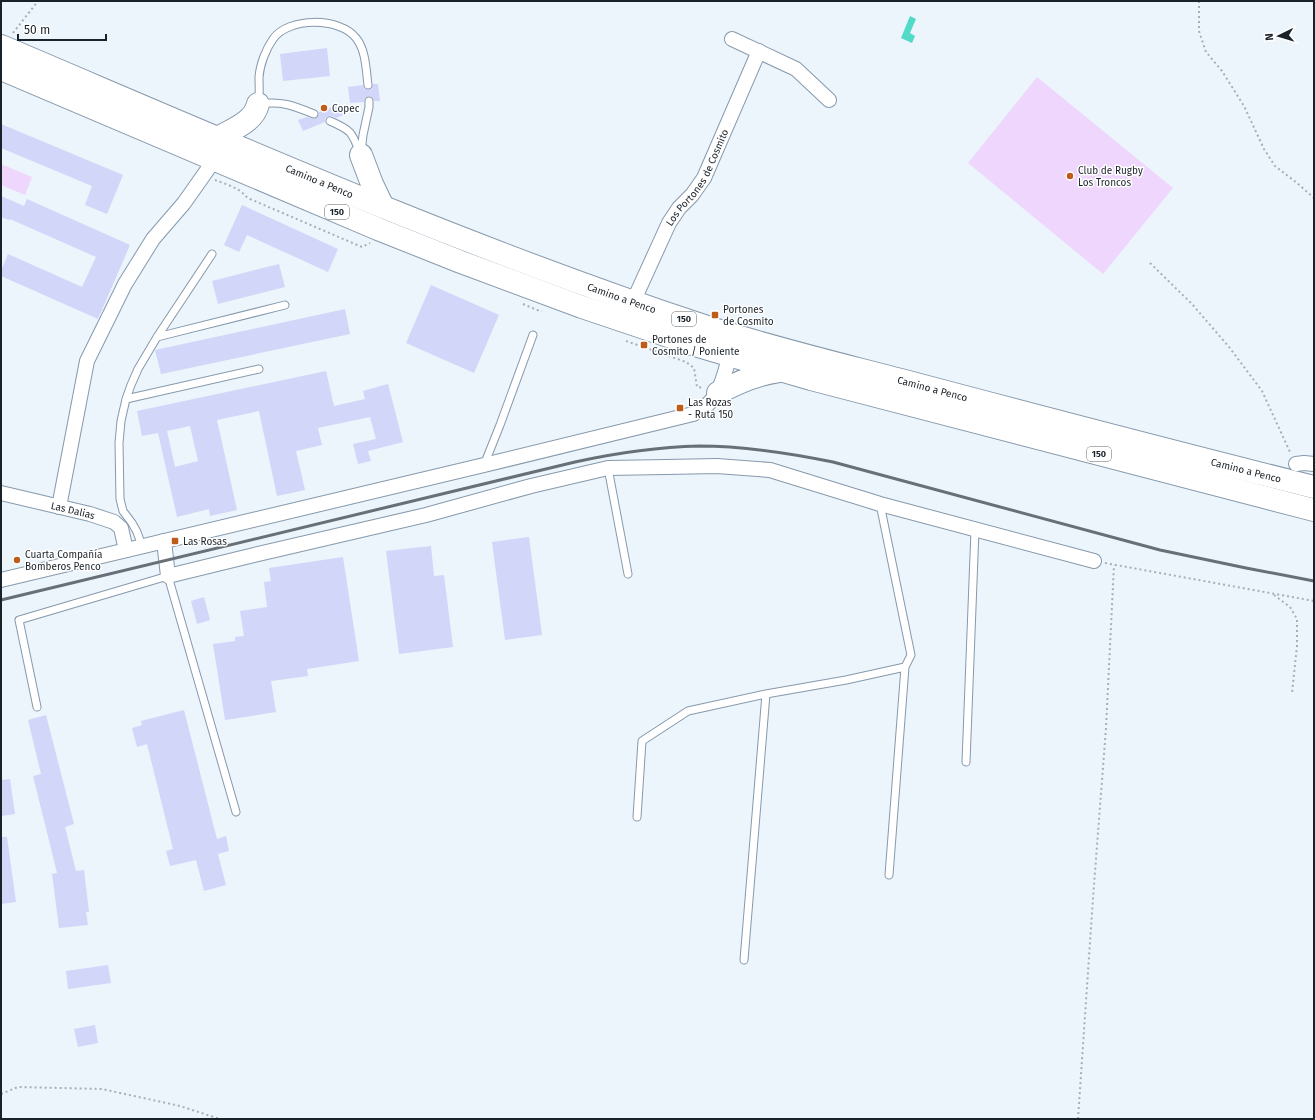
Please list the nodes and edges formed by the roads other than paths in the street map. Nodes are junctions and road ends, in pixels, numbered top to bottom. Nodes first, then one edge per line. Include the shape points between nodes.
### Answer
1 (732, 39) dead end
2 (2, 46) edge
3 (759, 51) junction
4 (1, 69) edge
5 (368, 85) dead end
6 (829, 100) dead end
7 (369, 101) dead end
8 (258, 104) junction
9 (314, 114) dead end
10 (330, 121) dead end
11 (216, 148) junction
12 (361, 155) junction
13 (383, 207) junction
14 (212, 254) dead end
15 (633, 302) junction
16 (286, 305) dead end
17 (533, 335) dead end
18 (735, 335) junction
19 (157, 337) junction
20 (729, 356) junction
21 (259, 369) dead end
22 (780, 371) junction
23 (718, 392) junction
24 (126, 399) junction
25 (1305, 464) edge
26 (484, 465) junction
27 (608, 468) junction
28 (1276, 478) junction
29 (1314, 488) edge
30 (1, 493) edge
31 (880, 504) junction
32 (59, 507) junction
33 (1314, 510) edge
34 (974, 530) junction
35 (164, 541) junction
36 (142, 546) junction
37 (126, 550) junction
38 (1094, 561) road end
39 (628, 574) dead end
40 (168, 576) junction
41 (1, 580) edge
42 (905, 667) junction
43 (766, 694) junction
44 (37, 707) dead end
45 (966, 762) dead end
46 (236, 812) dead end
47 (637, 817) dead end
48 (889, 875) dead end
49 (744, 960) dead end

1 - 3 street
2 - 11 highway, Camino a Penco / 150
3 - 6 street via 796,69
3 - 15 street, Los Portones de Cosmito via 704,178 669,223
4 - 11 highway, Camino a Penco / 150
5 - 8 lane via 362,51 351,32 330,23 296,25 279,32 272,40 260,70
7 - 12 lane
8 - 9 lane via 284,103
8 - 11 highway via 252,117
10 - 12 lane via 351,133
11 - 13 highway, Camino a Penco / 150
11 - 20 highway, Camino a Penco / 150 via 372,226 582,307
11 - 32 street via 184,203 153,239 125,284 87,362
12 - 13 highway
13 - 15 highway, Camino a Penco / 150 via 509,258
14 - 19 lane
15 - 18 highway, Camino a Penco / 150
16 - 19 lane
17 - 26 lane
18 - 20 street
18 - 28 highway, Camino a Penco / 150
19 - 24 lane via 138,369
20 - 22 highway, Camino a Penco / 150
20 - 23 street
21 - 24 lane
22 - 23 highway via 743,380
22 - 33 highway, Camino a Penco / 150
23 - 26 street via 705,408 685,416
24 - 36 lane via 121,421 120,499 123,511 137,532
25 - 28 highway
26 - 35 street
27 - 31 street via 717,466 770,470
27 - 39 lane
27 - 40 street via 426,515
28 - 29 highway, Camino a Penco / 150
30 - 32 street, Las Dalias
31 - 34 street
31 - 42 lane via 911,655
32 - 37 street, Las Dalias via 114,522 121,528
34 - 38 street
34 - 45 lane
35 - 36 street
35 - 40 street
36 - 37 street
37 - 41 street
40 - 44 lane via 19,620
40 - 46 lane
42 - 43 lane
42 - 48 lane
43 - 47 lane via 688,711 642,741
43 - 49 lane

